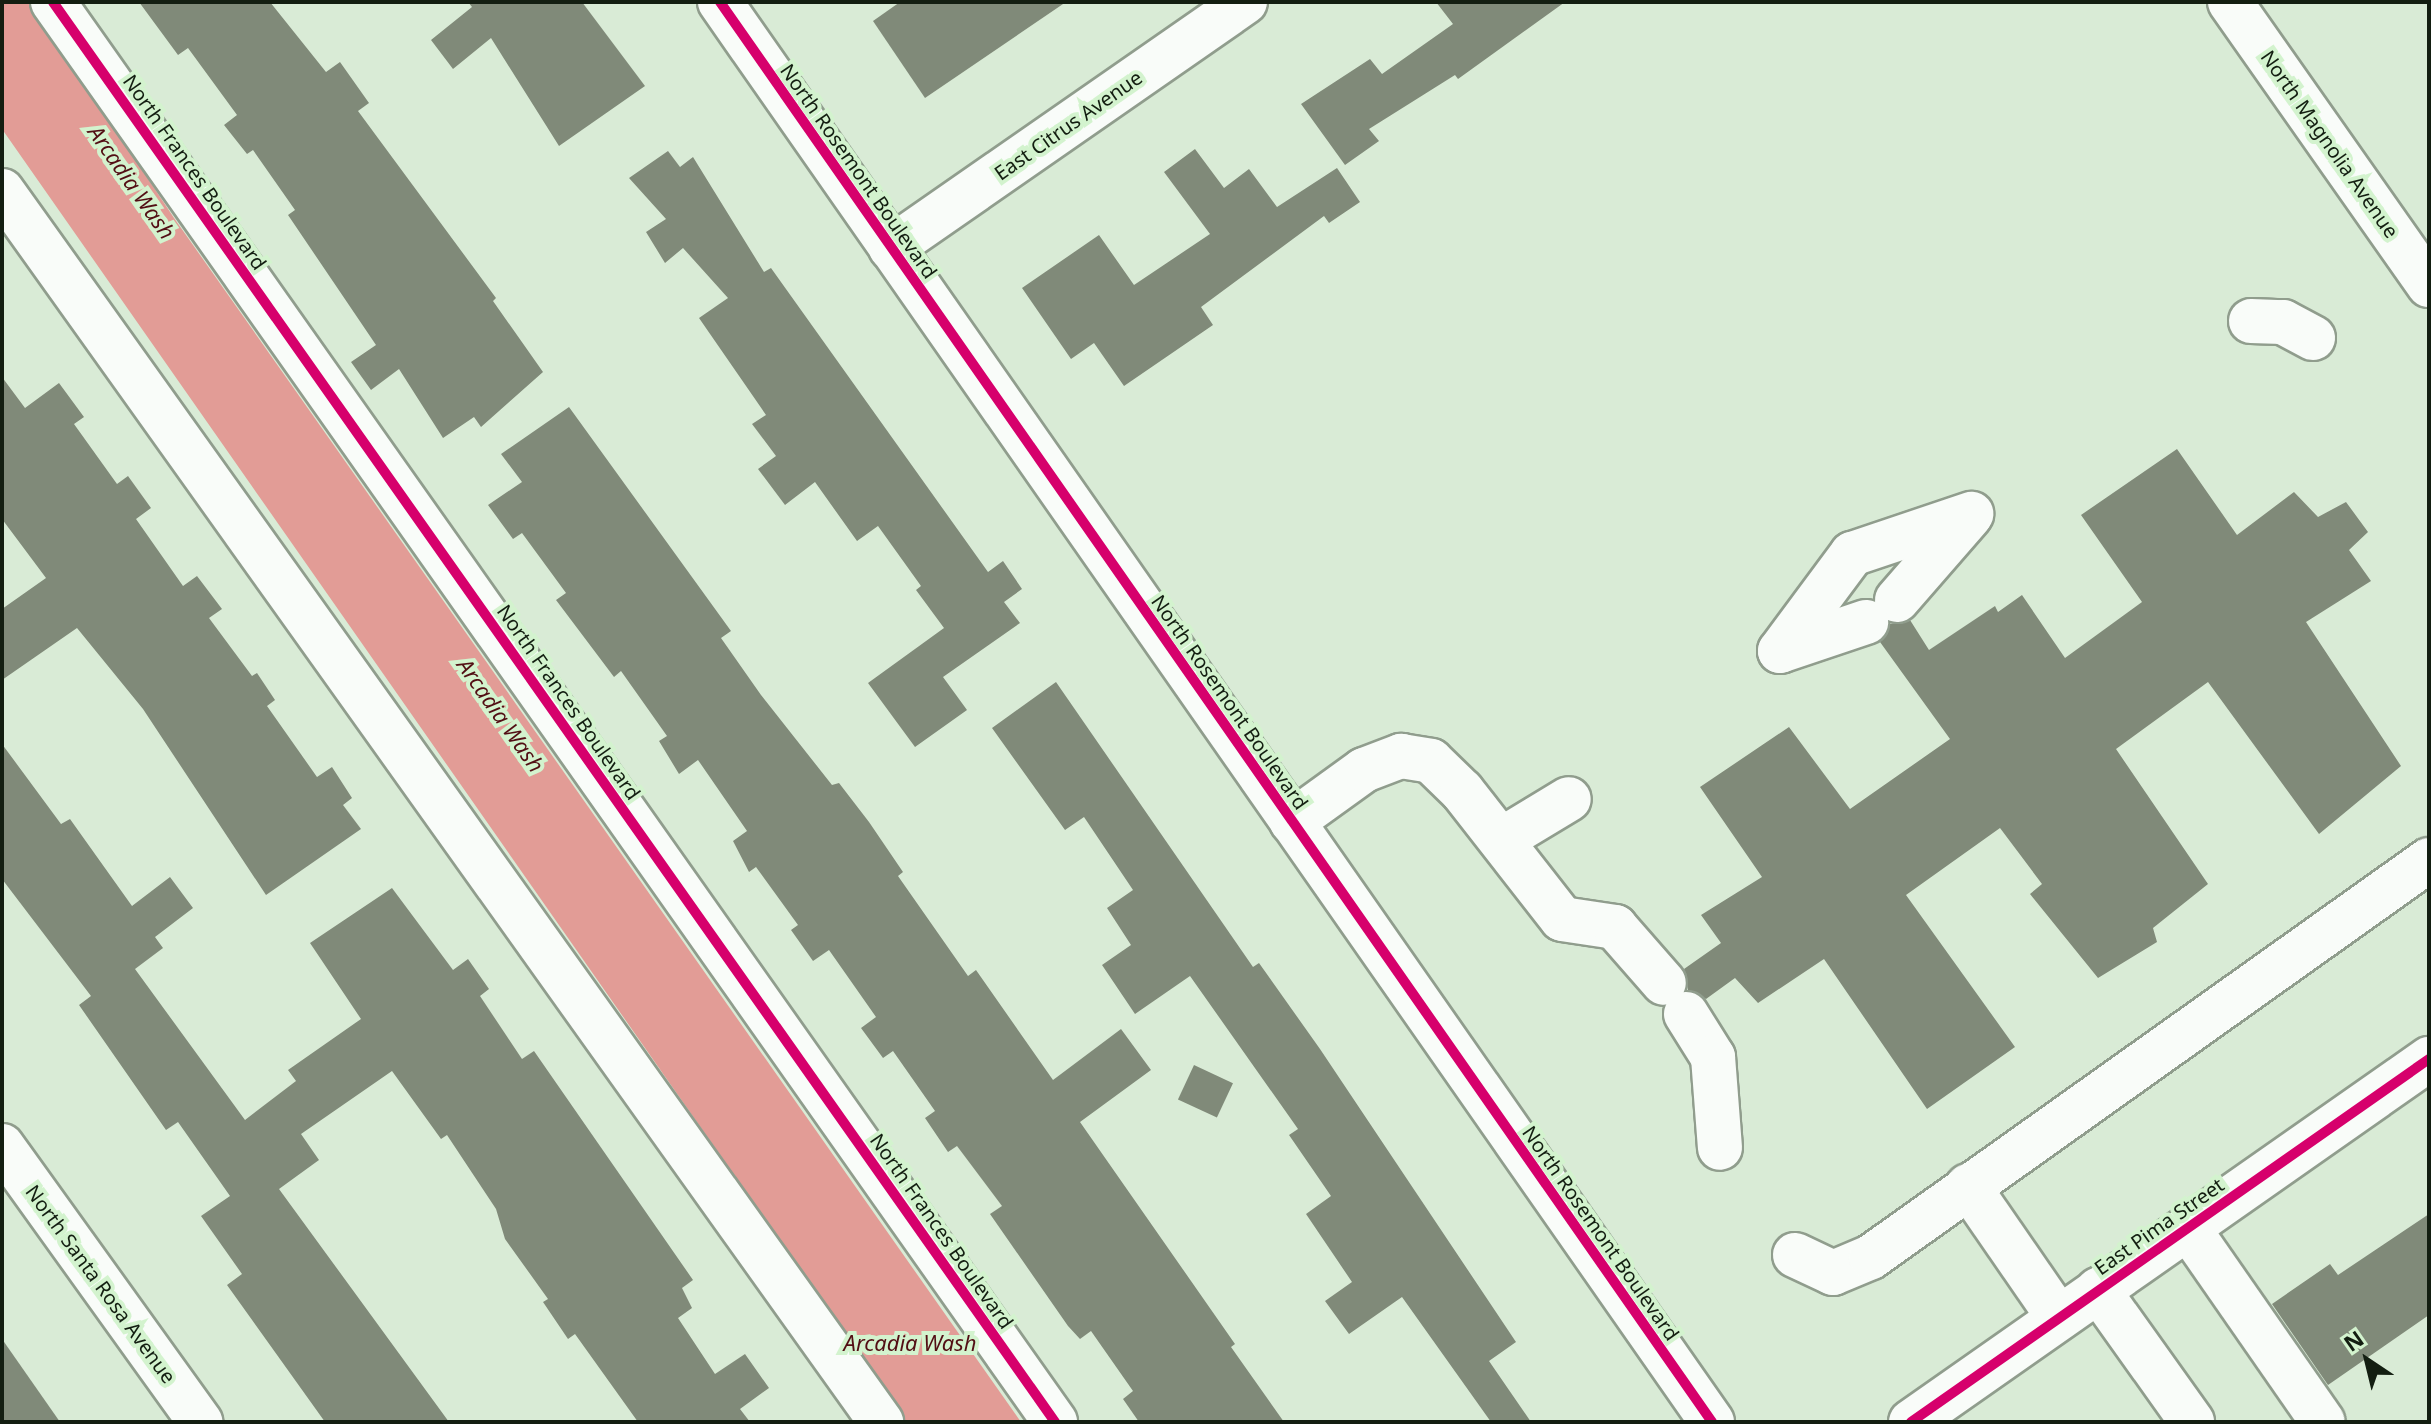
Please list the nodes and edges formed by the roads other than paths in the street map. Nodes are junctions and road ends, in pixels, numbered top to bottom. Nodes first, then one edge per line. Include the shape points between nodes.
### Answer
1 (53, 2) edge
2 (720, 2) edge
3 (1245, 2) edge
4 (2230, 2) edge
5 (2, 191) edge
6 (891, 248) junction
7 (2429, 285) edge
8 (2251, 321) dead end
9 (2313, 338) dead end
10 (1569, 799) dead end
11 (1292, 822) junction
12 (1501, 840) junction
13 (2429, 860) edge
14 (2429, 1059) edge
15 (2, 1146) edge
16 (1720, 1148) dead end
17 (1968, 1186) junction
18 (2188, 1228) junction
19 (1795, 1255) dead end
20 (2098, 1290) junction
21 (2059, 1318) junction
22 (200, 1422) edge
23 (881, 1422) edge
24 (1055, 1422) edge
25 (1712, 1422) edge
26 (1911, 1422) edge
27 (2192, 1422) edge
28 (2323, 1422) edge

1 - 24 street, North Frances Boulevard
2 - 6 street, North Rosemont Boulevard
3 - 6 street, East Citrus Avenue
4 - 7 street, North Magnolia Avenue
5 - 23 street
6 - 11 street, North Rosemont Boulevard
8 - 9 street via 2283,322
10 - 12 street
11 - 12 street via 1364,770 1401,756 1431,761
11 - 25 street, North Rosemont Boulevard
12 - 16 street via 1562,919 1615,927 1675,998 1713,1057
13 - 17 street
14 - 18 street, East Pima Street
15 - 22 street, North Santa Rosa Avenue
17 - 19 street via 1871,1257 1833,1273
17 - 21 street
18 - 20 street, East Pima Street
18 - 28 street
20 - 21 street, East Pima Street
20 - 27 street
21 - 26 street, East Pima Street

